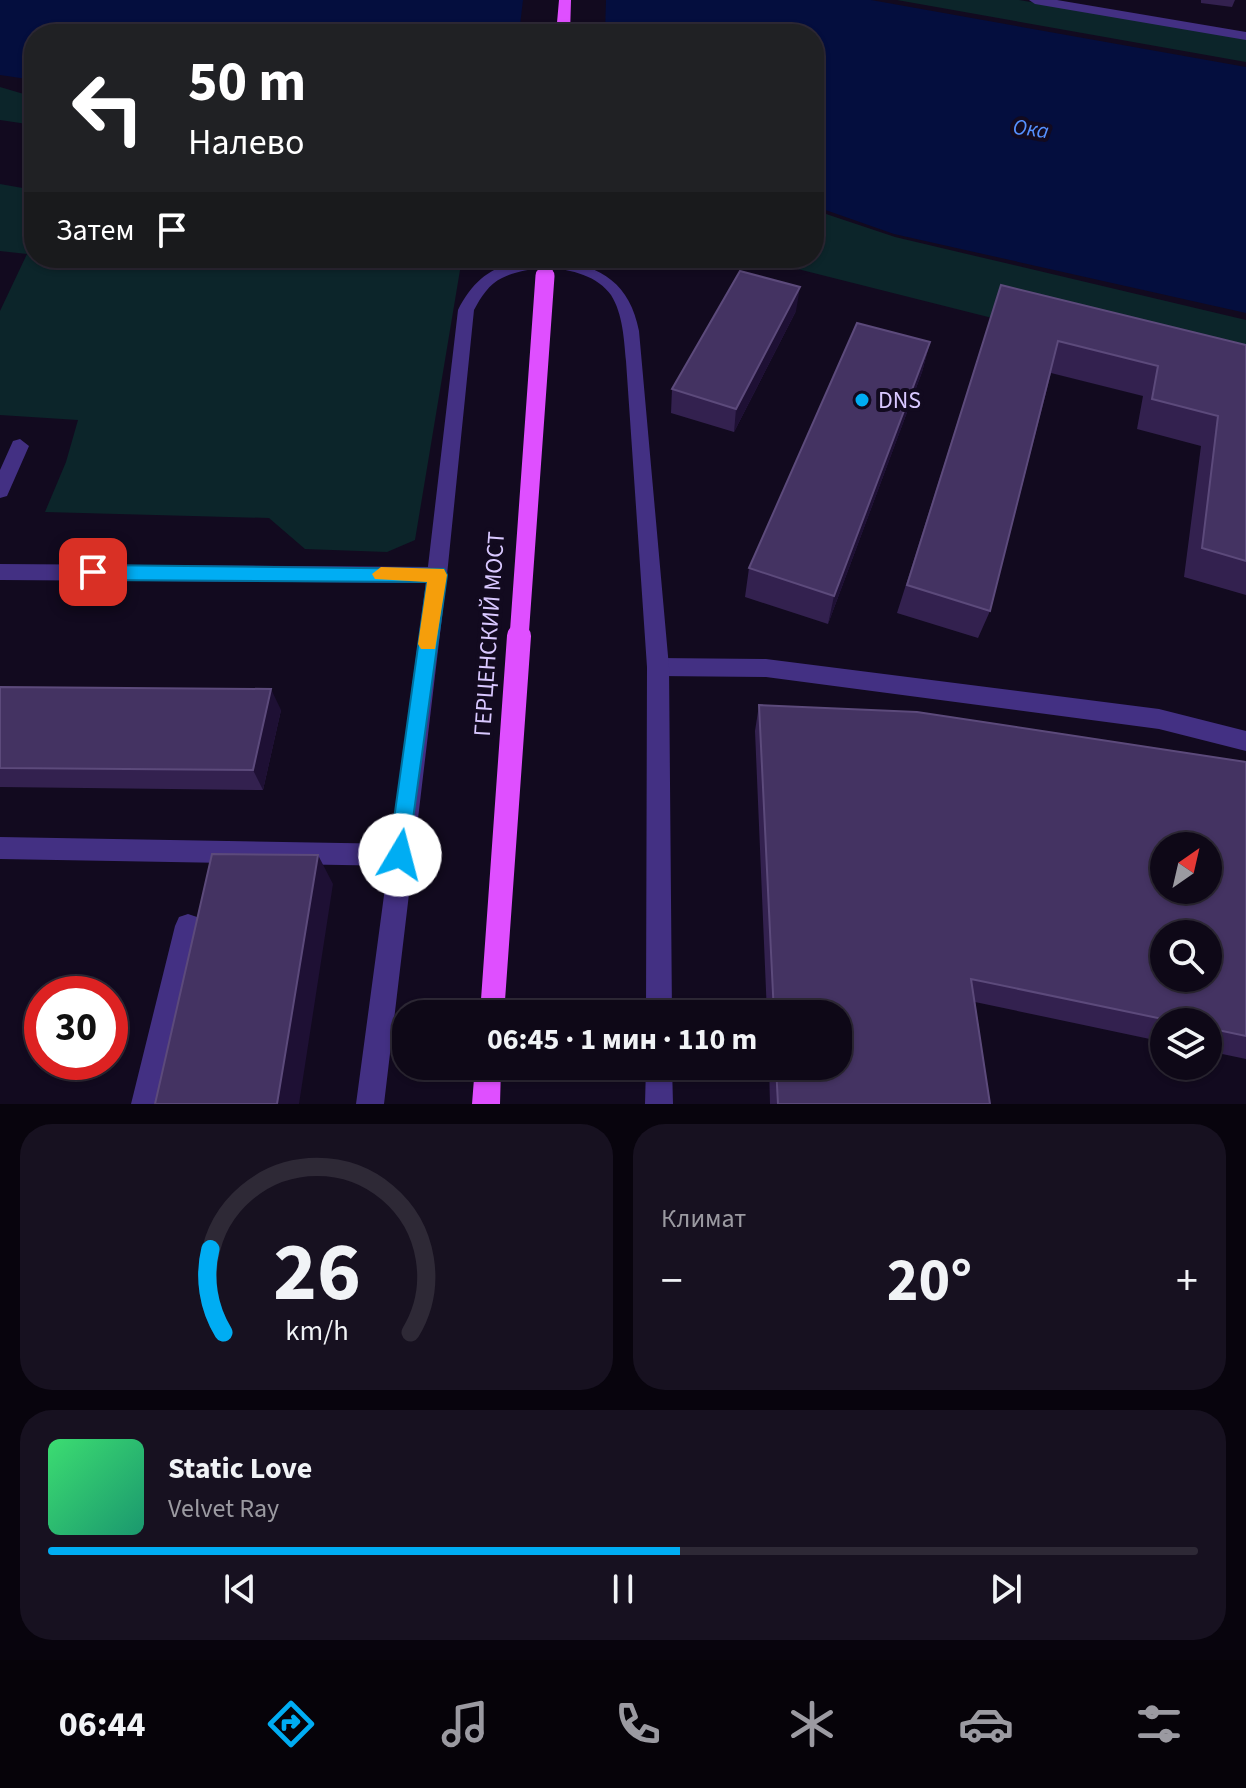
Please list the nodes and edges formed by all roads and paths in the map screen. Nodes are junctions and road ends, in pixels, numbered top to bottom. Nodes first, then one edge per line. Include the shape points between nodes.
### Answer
1 (565, 0) edge
2 (1035, 0) edge
3 (564, 24) edge
4 (1246, 36) edge
5 (518, 268) edge
6 (545, 268) edge
7 (576, 268) edge
8 (20, 446) dead end
9 (0, 491) edge
10 (0, 572) edge
11 (437, 575) junction
12 (658, 667) junction
13 (1246, 741) edge
14 (0, 848) edge
15 (400, 855) junction
16 (188, 926) dead end
17 (493, 1000) edge
18 (659, 1000) edge
19 (487, 1080) edge
20 (659, 1080) edge
21 (145, 1104) edge
22 (370, 1104) edge
23 (486, 1104) edge
24 (659, 1104) edge

1 - 3 main road
2 - 4 street
5 - 11 street via 497,274 466,310
6 - 17 main road, ГЕРЦЕНСКИЙ МОСТ, bridge
7 - 12 street via 610,284 629,318
8 - 9 street
10 - 11 street
11 - 15 street
12 - 13 street via 766,668 1159,719
12 - 18 street
14 - 15 street
15 - 22 street
16 - 21 street
19 - 23 main road
20 - 24 street

